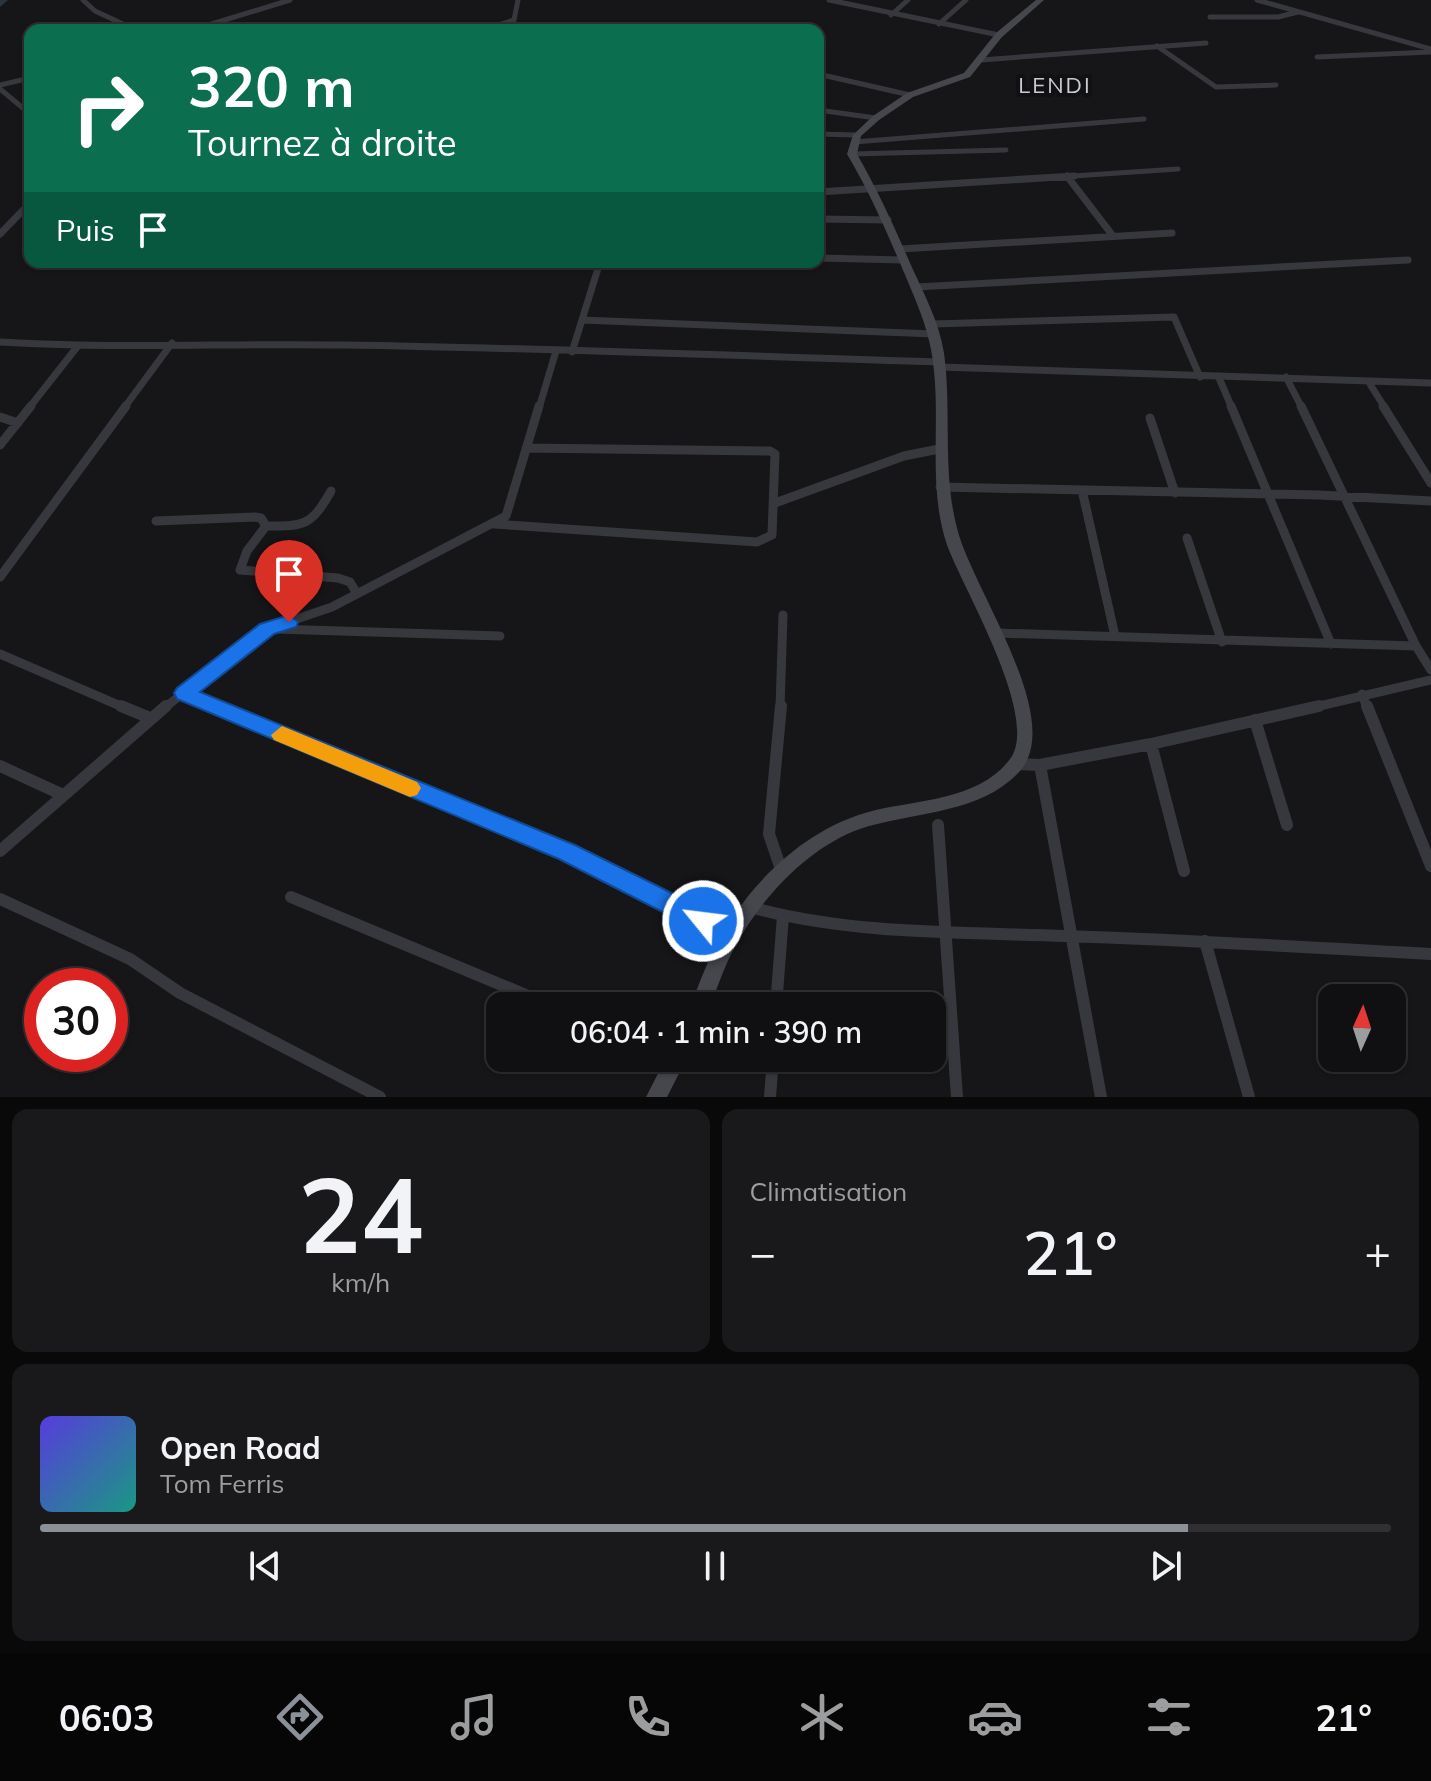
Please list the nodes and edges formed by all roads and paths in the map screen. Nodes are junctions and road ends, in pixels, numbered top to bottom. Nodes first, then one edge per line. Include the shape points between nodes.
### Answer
1 (83, 0) edge
2 (290, 0) edge
3 (518, 0) edge
4 (829, 0) edge
5 (908, 0) edge
6 (966, 0) edge
7 (1040, 0) edge
8 (1257, 0) edge
9 (1300, 12) junction
10 (891, 15) junction
11 (1210, 17) dead end
12 (123, 24) edge
13 (212, 24) edge
14 (502, 24) edge
15 (939, 24) junction
16 (999, 35) junction
17 (1206, 43) dead end
18 (1157, 46) junction
19 (1431, 51) edge
20 (1317, 57) dead end
21 (981, 60) junction
22 (824, 75) edge
23 (24, 80) edge
24 (1276, 85) dead end
25 (0, 87) edge
26 (910, 95) junction
27 (24, 109) edge
28 (824, 111) edge
29 (876, 118) junction
30 (1144, 119) dead end
31 (824, 136) edge
32 (855, 144) junction
33 (1006, 150) dead end
34 (1178, 169) dead end
35 (1067, 176) junction
36 (875, 191) junction
37 (824, 192) edge
38 (24, 209) edge
39 (824, 219) edge
40 (888, 220) junction
41 (1172, 233) dead end
42 (0, 234) edge
43 (1113, 236) junction
44 (902, 254) junction
45 (824, 258) edge
46 (1408, 260) dead end
47 (598, 268) edge
48 (916, 287) junction
49 (582, 320) junction
50 (934, 329) junction
51 (0, 342) edge
52 (172, 343) junction
53 (77, 347) junction
54 (556, 351) junction
55 (572, 352) junction
56 (939, 365) junction
57 (1200, 377) junction
58 (1286, 377) junction
59 (1219, 378) junction
60 (1368, 381) junction
61 (1431, 383) edge
62 (0, 417) edge
63 (1150, 418) dead end
64 (18, 423) junction
65 (0, 445) edge
66 (526, 448) junction
67 (939, 449) junction
68 (1431, 483) edge
69 (940, 487) junction
70 (1082, 490) junction
71 (331, 491) dead end
72 (1175, 493) junction
73 (1268, 494) junction
74 (1347, 496) junction
75 (1431, 501) edge
76 (775, 503) junction
77 (156, 521) dead end
78 (494, 524) junction
79 (266, 526) junction
80 (1187, 538) dead end
81 (0, 577) edge
82 (356, 592) junction
83 (783, 615) dead end
84 (267, 629) junction
85 (996, 633) junction
86 (500, 636) dead end
87 (1115, 636) junction
88 (1222, 642) junction
89 (1331, 644) junction
90 (1416, 646) junction
91 (0, 654) edge
92 (1431, 673) edge
93 (184, 693) junction
94 (1362, 694) junction
95 (150, 718) junction
96 (1255, 720) junction
97 (1151, 744) junction
98 (1017, 764) junction
99 (1040, 765) junction
100 (0, 766) edge
101 (63, 795) junction
102 (938, 825) dead end
103 (1287, 825) dead end
104 (0, 851) edge
105 (1431, 866) edge
106 (1184, 871) dead end
107 (783, 873) junction
108 (291, 897) dead end
109 (0, 899) edge
110 (750, 907) junction
111 (783, 916) junction
112 (944, 932) junction
113 (731, 936) junction
114 (1074, 937) junction
115 (1205, 941) junction
116 (1431, 954) edge
117 (518, 992) edge
118 (706, 992) edge
119 (777, 992) edge
120 (669, 1072) edge
121 (772, 1072) edge
122 (380, 1097) edge
123 (656, 1097) edge
124 (770, 1097) edge
125 (957, 1097) edge
126 (1101, 1097) edge
127 (1249, 1097) edge

1 - 12 street
2 - 13 street
3 - 14 street via 514,20
4 - 10 street
5 - 10 street
6 - 15 street
7 - 16 main road
8 - 9 street
9 - 11 street
9 - 19 street
10 - 15 street
15 - 16 street
16 - 21 main road
17 - 18 street
18 - 21 street
18 - 24 street via 1216,87
19 - 20 street
21 - 26 main road via 967,75
22 - 26 street
23 - 25 street
25 - 27 street
26 - 29 main road
28 - 29 street
29 - 32 main road
30 - 32 street
31 - 32 street
32 - 33 street
32 - 36 main road
34 - 35 street
35 - 36 street
35 - 43 street
36 - 37 street
36 - 40 main road
38 - 42 street
39 - 40 street
40 - 44 main road
41 - 43 street
43 - 44 street
44 - 45 street
44 - 48 main road
46 - 48 street
47 - 49 street
48 - 50 main road
49 - 50 street
49 - 55 street
50 - 56 main road
50 - 57 street via 1174,317
51 - 53 street
52 - 53 street
52 - 54 street
52 - 81 street
53 - 64 street
54 - 55 street
54 - 66 street
55 - 56 street
56 - 57 street
56 - 67 main road
57 - 59 street
58 - 59 street
58 - 60 street
58 - 74 street
59 - 73 street
60 - 61 street
60 - 68 street
62 - 64 street
63 - 72 street
64 - 65 street
66 - 76 street via 770,451 775,454
66 - 78 street via 510,508
67 - 69 main road
67 - 76 street via 904,456
69 - 70 street
69 - 85 main road via 953,544
70 - 72 street
70 - 87 street
71 - 79 street via 310,524
72 - 73 street
73 - 74 street
73 - 89 street
74 - 75 street
74 - 90 street
76 - 78 street via 772,535 757,542
77 - 79 street via 255,517
78 - 82 street
79 - 82 street via 240,570 324,575 350,582
80 - 88 street
82 - 84 street via 332,607
83 - 107 street via 780,726 769,834
84 - 86 street
84 - 93 street
85 - 87 street
85 - 98 main road via 1024,716 1027,741
87 - 88 street
88 - 89 street
89 - 90 street
90 - 92 street
91 - 95 street
92 - 94 street
93 - 95 street
93 - 113 street via 567,852
94 - 96 street
94 - 105 street
95 - 101 street
96 - 97 street
96 - 103 street
97 - 99 street
97 - 106 street
98 - 99 street
98 - 107 main road via 965,796 852,825 826,837
99 - 114 street
100 - 101 street
101 - 104 street
102 - 112 street
107 - 110 main road
108 - 117 street
109 - 122 street via 130,959 180,993
110 - 111 street
110 - 113 main road
111 - 112 street
111 - 119 street
112 - 114 street
112 - 125 street
113 - 118 main road
114 - 115 street
114 - 126 street
115 - 116 street
115 - 127 street
120 - 123 main road
121 - 124 street

